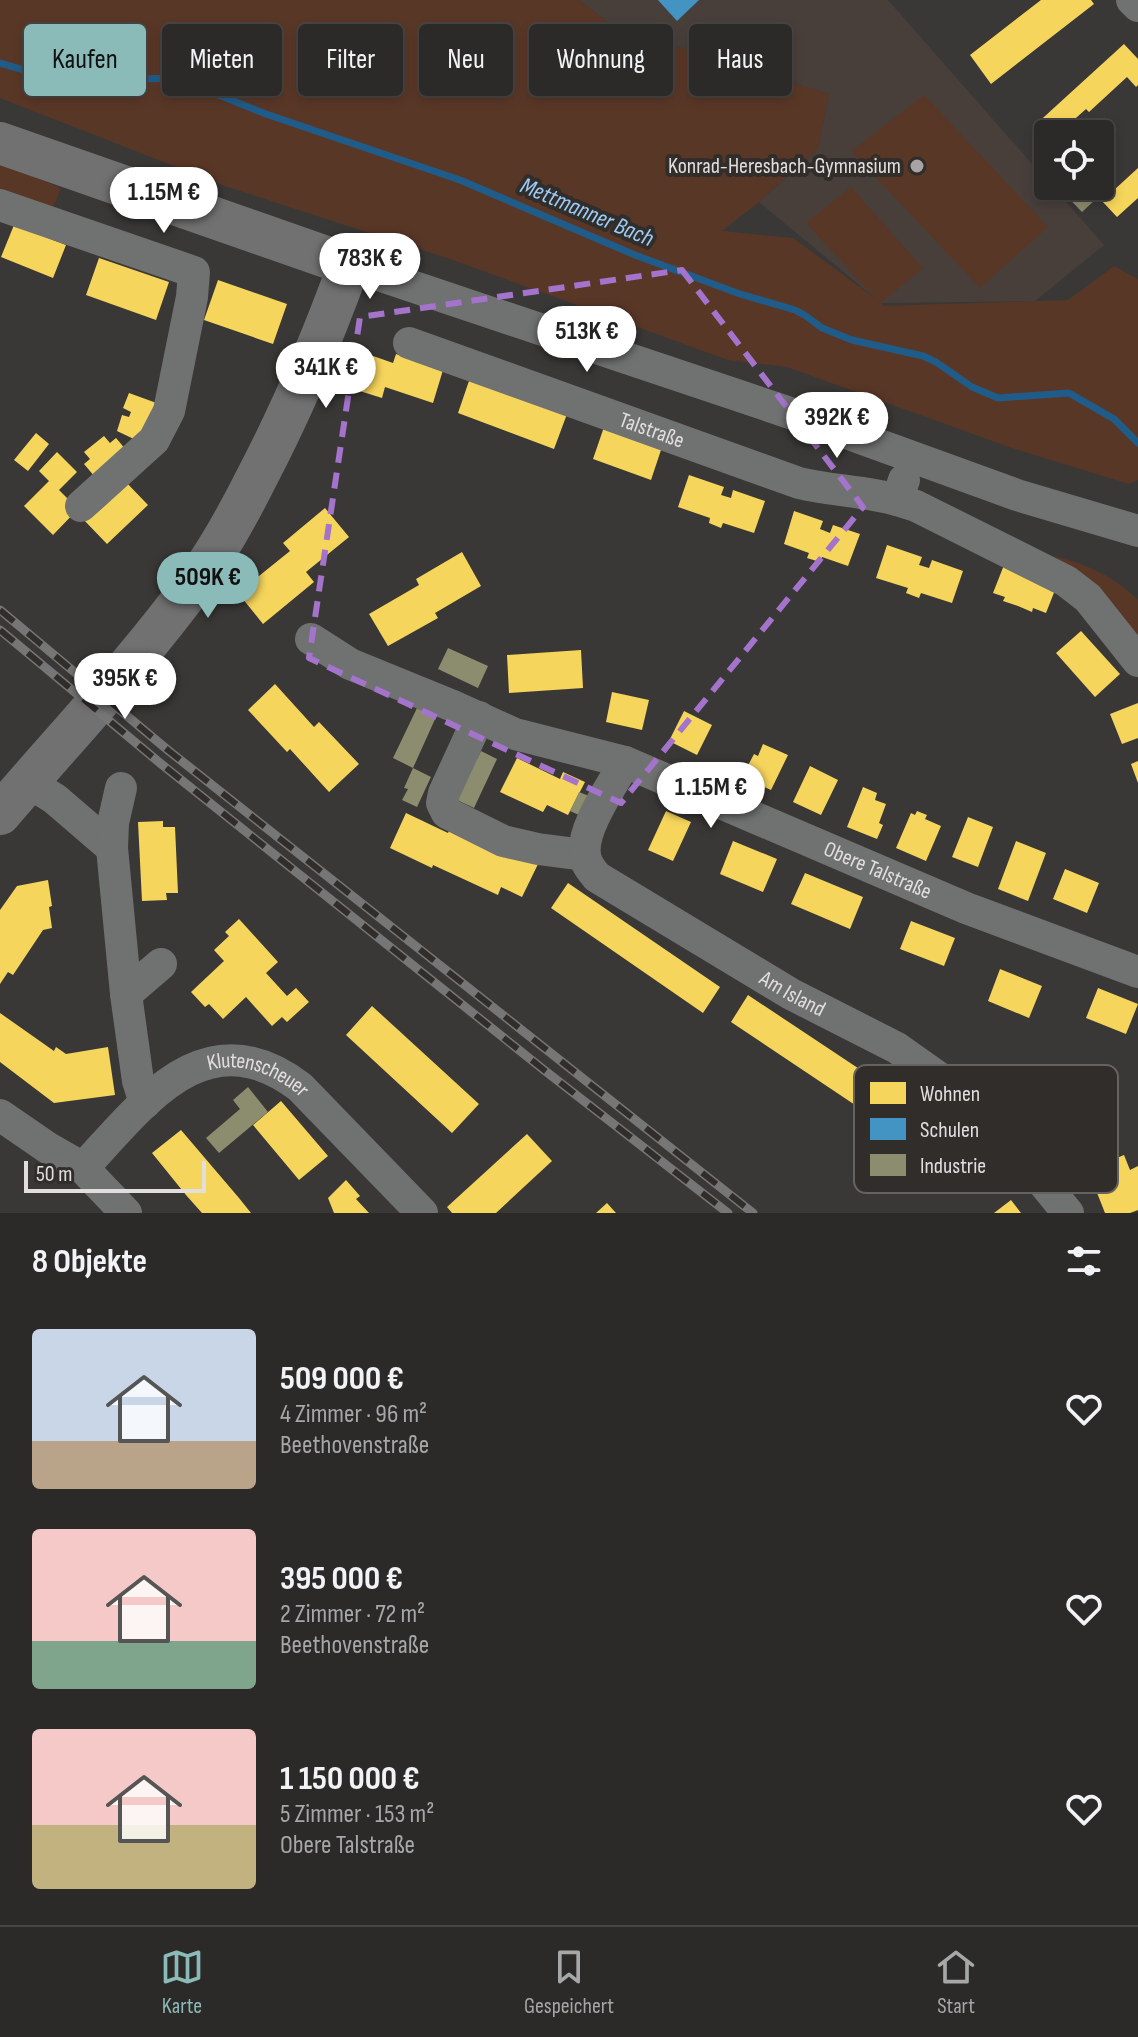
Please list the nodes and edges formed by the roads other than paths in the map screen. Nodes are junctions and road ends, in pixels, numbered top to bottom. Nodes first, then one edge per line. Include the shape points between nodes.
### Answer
1 (1132, 0) edge
2 (1138, 6) edge
3 (0, 143) edge
4 (0, 205) edge
5 (349, 265) junction
6 (409, 343) dead end
7 (912, 458) junction
8 (897, 500) junction
9 (81, 506) dead end
10 (1138, 518) edge
11 (1103, 520) junction
12 (1138, 531) edge
13 (1138, 552) edge
14 (311, 639) dead end
15 (1138, 661) edge
16 (479, 717) junction
17 (625, 762) junction
18 (28, 782) junction
19 (121, 788) dead end
20 (0, 814) edge
21 (112, 848) junction
22 (584, 855) junction
23 (161, 964) dead end
24 (1138, 972) edge
25 (126, 994) junction
26 (921, 1065) edge
27 (145, 1103) junction
28 (0, 1115) edge
29 (83, 1168) junction
30 (1052, 1193) edge
31 (126, 1213) edge
32 (422, 1213) edge
33 (1068, 1213) edge

1 - 2 street
3 - 5 main road
4 - 9 street via 194,272 169,411 154,440
5 - 7 street
5 - 18 main road via 327,326 232,526 152,638
6 - 8 street, Talstraße via 799,483
7 - 8 street
7 - 11 street
8 - 15 street, Talstraße via 1066,581 1096,607
10 - 11 street
11 - 12 street
11 - 13 street
14 - 16 street, Obere Talstraße via 350,664
16 - 17 street, Obere Talstraße via 515,734
16 - 22 street via 444,793 447,813 503,841
17 - 22 street via 588,832
17 - 24 street, Obere Talstraße via 966,908
18 - 20 main road
18 - 21 street
19 - 21 street
21 - 25 street
22 - 26 street, Am Island via 592,871 623,894
23 - 25 street
25 - 27 street
27 - 29 street, Klutenscheuer
27 - 32 street, Klutenscheuer via 196,1067 224,1061 265,1067 300,1087
28 - 29 street
29 - 31 street
30 - 33 street, Am Island

